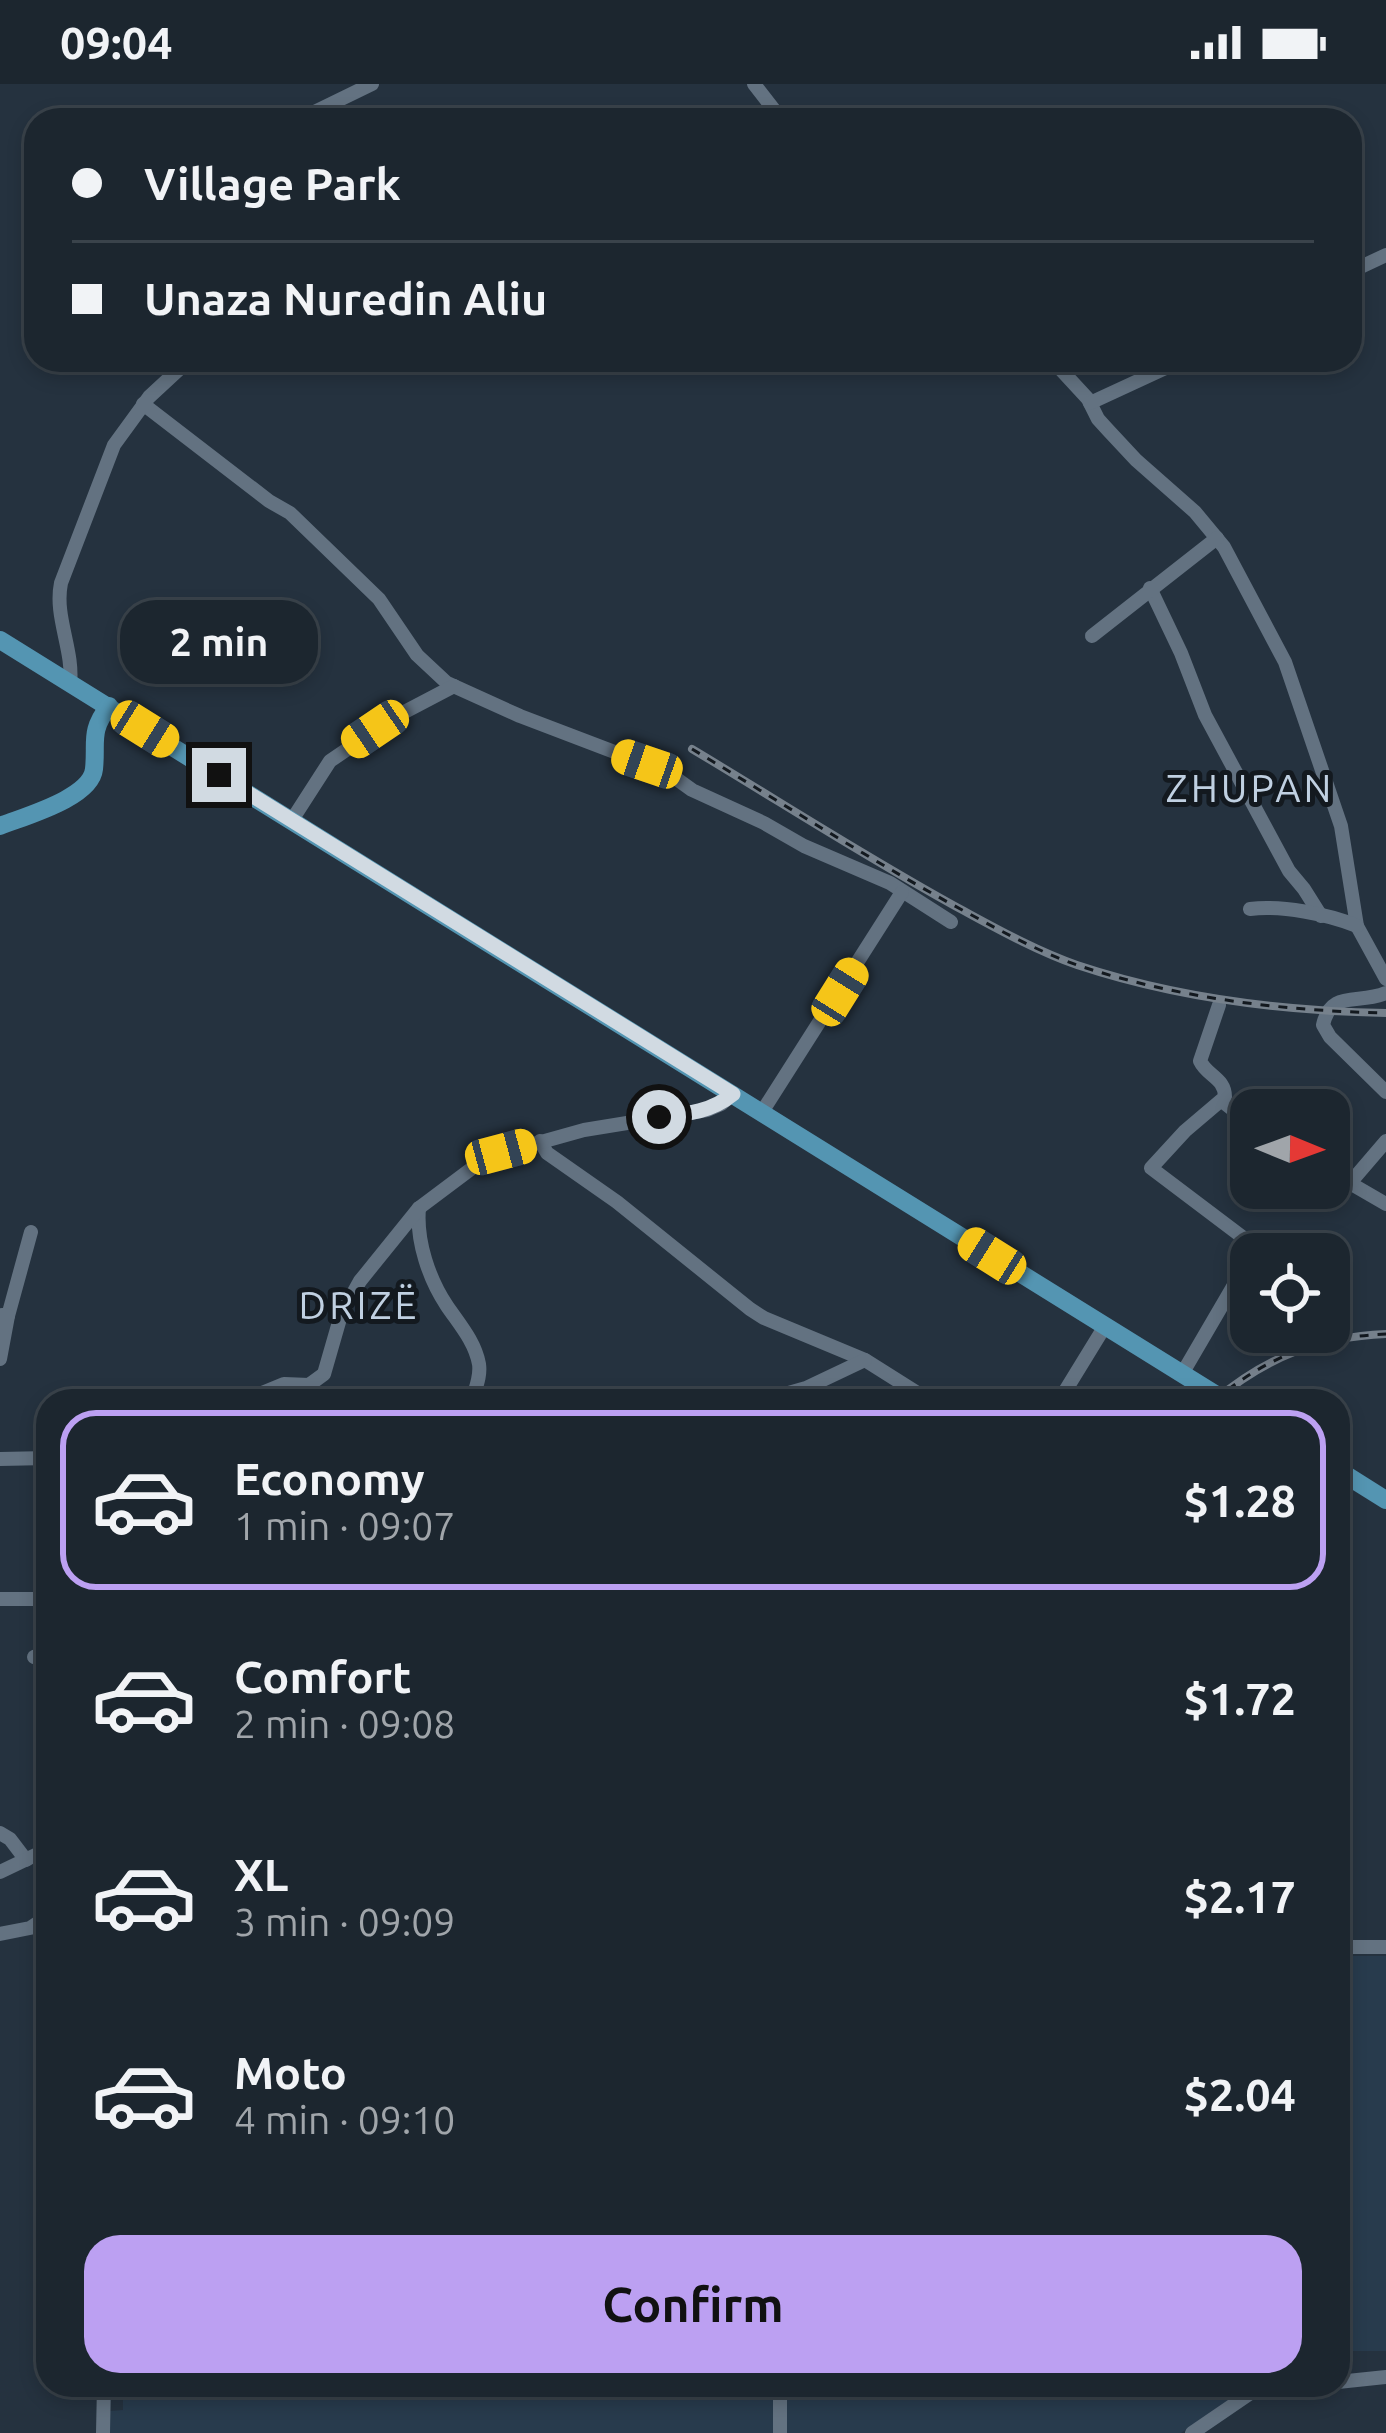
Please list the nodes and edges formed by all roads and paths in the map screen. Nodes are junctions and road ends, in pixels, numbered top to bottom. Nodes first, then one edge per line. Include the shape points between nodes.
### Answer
1 (372, 84) edge
2 (754, 84) edge
3 (323, 108) edge
4 (773, 108) edge
5 (176, 372) edge
6 (1063, 372) edge
7 (1157, 372) edge
8 (1090, 403) junction
9 (143, 404) junction
10 (1217, 538) junction
11 (1150, 588) junction
12 (1092, 636) dead end
13 (0, 640) edge
14 (70, 684) junction
15 (454, 686) junction
16 (109, 706) junction
17 (292, 820) junction
18 (0, 826) edge
19 (902, 892) junction
20 (1250, 909) dead end
21 (1321, 916) junction
22 (951, 922) dead end
23 (1357, 926) junction
24 (1386, 979) edge
25 (1386, 993) edge
26 (1219, 1005) dead end
27 (1386, 1092) edge
28 (733, 1094) junction
29 (1222, 1101) junction
30 (1230, 1107) edge
31 (762, 1112) junction
32 (540, 1141) junction
33 (1386, 1141) edge
34 (1350, 1183) joint
35 (1386, 1204) edge
36 (419, 1208) junction
37 (31, 1232) dead end
38 (4, 1315) edge
39 (1105, 1326) junction
40 (0, 1359) edge
41 (865, 1360) junction
42 (1182, 1374) junction
43 (272, 1389) edge
44 (475, 1389) edge
45 (802, 1389) edge
46 (911, 1389) edge
47 (1066, 1389) edge
48 (1207, 1389) edge
49 (36, 1458) edge
50 (0, 1459) edge
51 (1350, 1478) edge
52 (1386, 1500) edge
53 (0, 1599) edge
54 (36, 1599) edge
55 (0, 1834) edge
56 (36, 1855) edge
57 (26, 1860) junction
58 (0, 1872) edge
59 (36, 1924) edge
60 (0, 1934) edge
61 (1350, 1947) edge
62 (1386, 1947) edge
63 (1386, 2377) edge
64 (1350, 2381) edge
65 (104, 2397) edge
66 (780, 2397) edge
67 (1245, 2397) edge
68 (103, 2433) edge
69 (779, 2433) edge
70 (1192, 2433) edge

1 - 3 street
2 - 4 street
5 - 9 street
6 - 8 street
7 - 8 street
8 - 10 street
9 - 14 street via 105,465 61,584
9 - 15 street via 290,513
10 - 11 street
10 - 23 street via 1285,662 1341,826
11 - 12 street
11 - 21 street via 1216,736
13 - 14 main road
14 - 16 main road
15 - 17 street via 330,761
15 - 19 street via 667,772
16 - 17 main road
16 - 18 main road via 95,728 94,774 84,790
17 - 28 main road
19 - 22 street
19 - 31 street
20 - 21 street
21 - 23 street
23 - 24 street
25 - 27 street via 1339,1000 1323,1024
26 - 29 street via 1200,1061 1224,1087
28 - 31 main road
28 - 32 street via 698,1112
29 - 30 street
29 - 42 street via 1151,1168 1249,1247 1245,1269
31 - 39 main road
32 - 36 street via 487,1157
32 - 41 street via 750,1309
33 - 34 street
34 - 35 street
36 - 43 street via 350,1295 324,1374
36 - 44 street via 419,1237 436,1288 478,1362
37 - 38 street
38 - 40 street
39 - 42 main road
39 - 47 street
41 - 45 street
41 - 46 street
42 - 48 main road
49 - 50 street
51 - 52 main road
53 - 54 street
55 - 57 street
56 - 57 street
57 - 58 street
59 - 60 street
61 - 62 street
63 - 64 street
65 - 68 street
66 - 69 street
67 - 70 street

